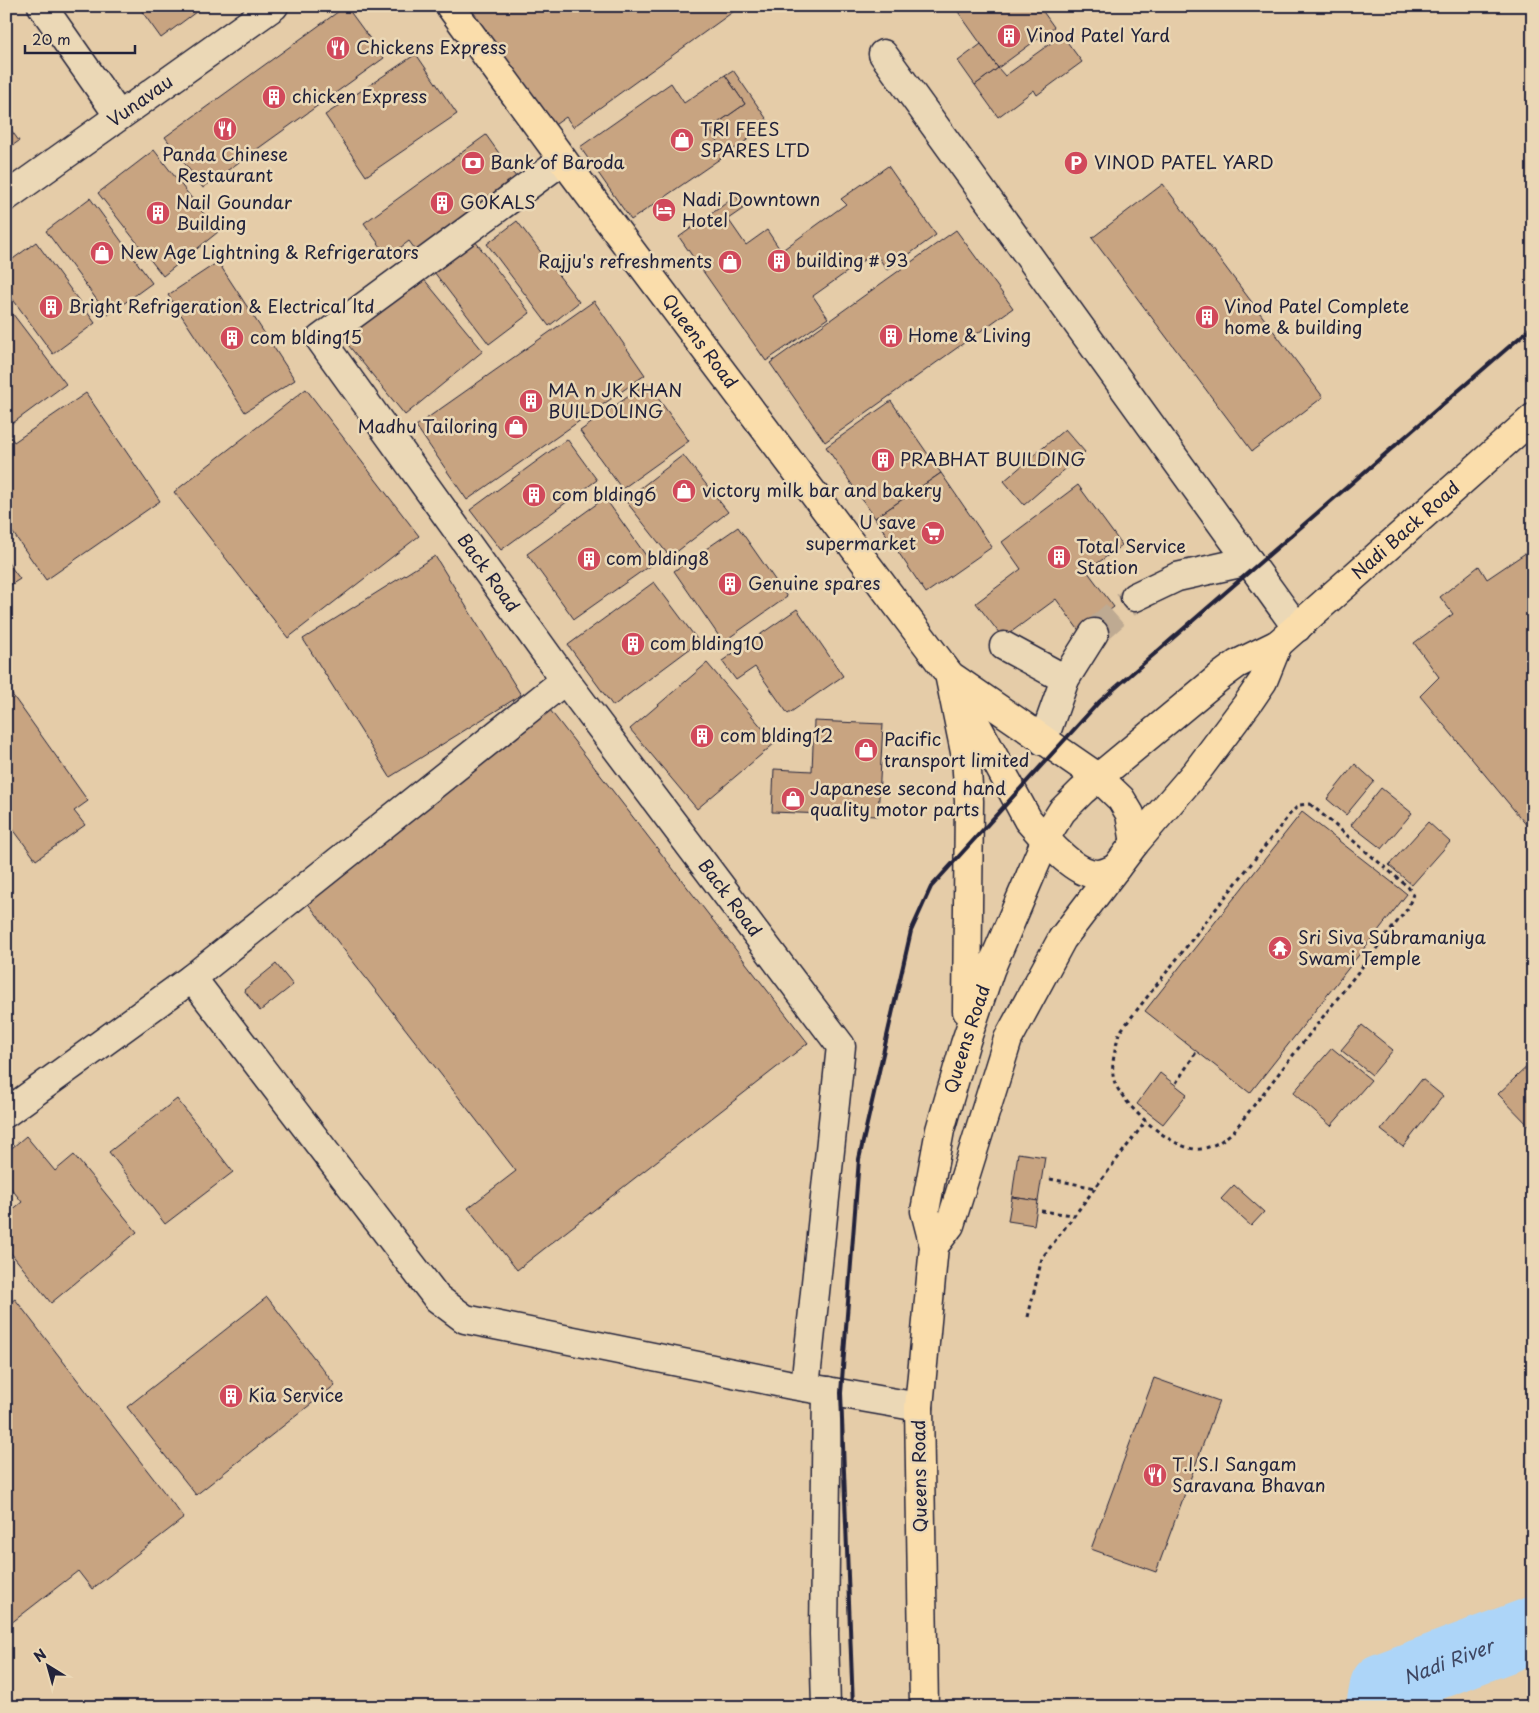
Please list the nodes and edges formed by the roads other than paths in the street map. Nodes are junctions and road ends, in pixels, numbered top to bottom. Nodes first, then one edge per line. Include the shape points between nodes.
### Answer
1 (42, 6) edge
2 (274, 6) edge
3 (450, 6) edge
4 (883, 54) dead end
5 (119, 116) junction
6 (563, 160) junction
7 (6, 197) edge
8 (1533, 418) edge
9 (1249, 562) junction
10 (1135, 598) tunnel mouth
11 (1094, 633) tunnel mouth
12 (1288, 636) junction
13 (1004, 646) dead end
14 (949, 674) junction
15 (1065, 679) junction
16 (565, 680) junction
17 (1044, 741) junction
18 (1099, 778) junction
19 (1046, 841) junction
20 (1135, 842) junction
21 (1116, 868) junction
22 (192, 978) junction
23 (965, 1044) junction
24 (6, 1113) edge
25 (934, 1246) junction
26 (816, 1389) junction
27 (919, 1407) junction
28 (826, 1707) edge
29 (924, 1707) edge

1 - 5 street
2 - 5 street, Vunavau
3 - 6 main road, Queens Road
4 - 9 street
5 - 7 street, Vunavau
6 - 14 main road, Queens Road
6 - 16 street, Back Road via 320,339
8 - 12 main road, Nadi Back Road
9 - 10 street via 1177,577
9 - 12 street
11 - 15 street
12 - 18 main road, Nadi Back Road via 1222,675
12 - 20 main road, Nadi Back Road via 1248,703 1197,771
13 - 15 street
14 - 17 main road, Queens Road
14 - 19 main road, Queens Road via 1028,820
14 - 23 main road via 966,757 969,801 969,973
15 - 17 street
16 - 22 street
16 - 26 street, Back Road via 842,1046
17 - 18 main road, Queens Road
18 - 19 main road, Queens Road via 1062,811
18 - 20 main road, Queens Road via 1121,799 1130,814
19 - 21 main road, Queens Road via 1088,873 1101,874
19 - 23 main road, Queens Road via 990,970
20 - 21 main road
21 - 25 main road via 1062,940 1008,1039 950,1225
22 - 24 street
22 - 26 street via 437,1298 465,1319
23 - 25 main road, Queens Road via 940,1130 925,1211
25 - 27 main road, Queens Road
26 - 27 street
26 - 28 street
27 - 29 main road, Queens Road

